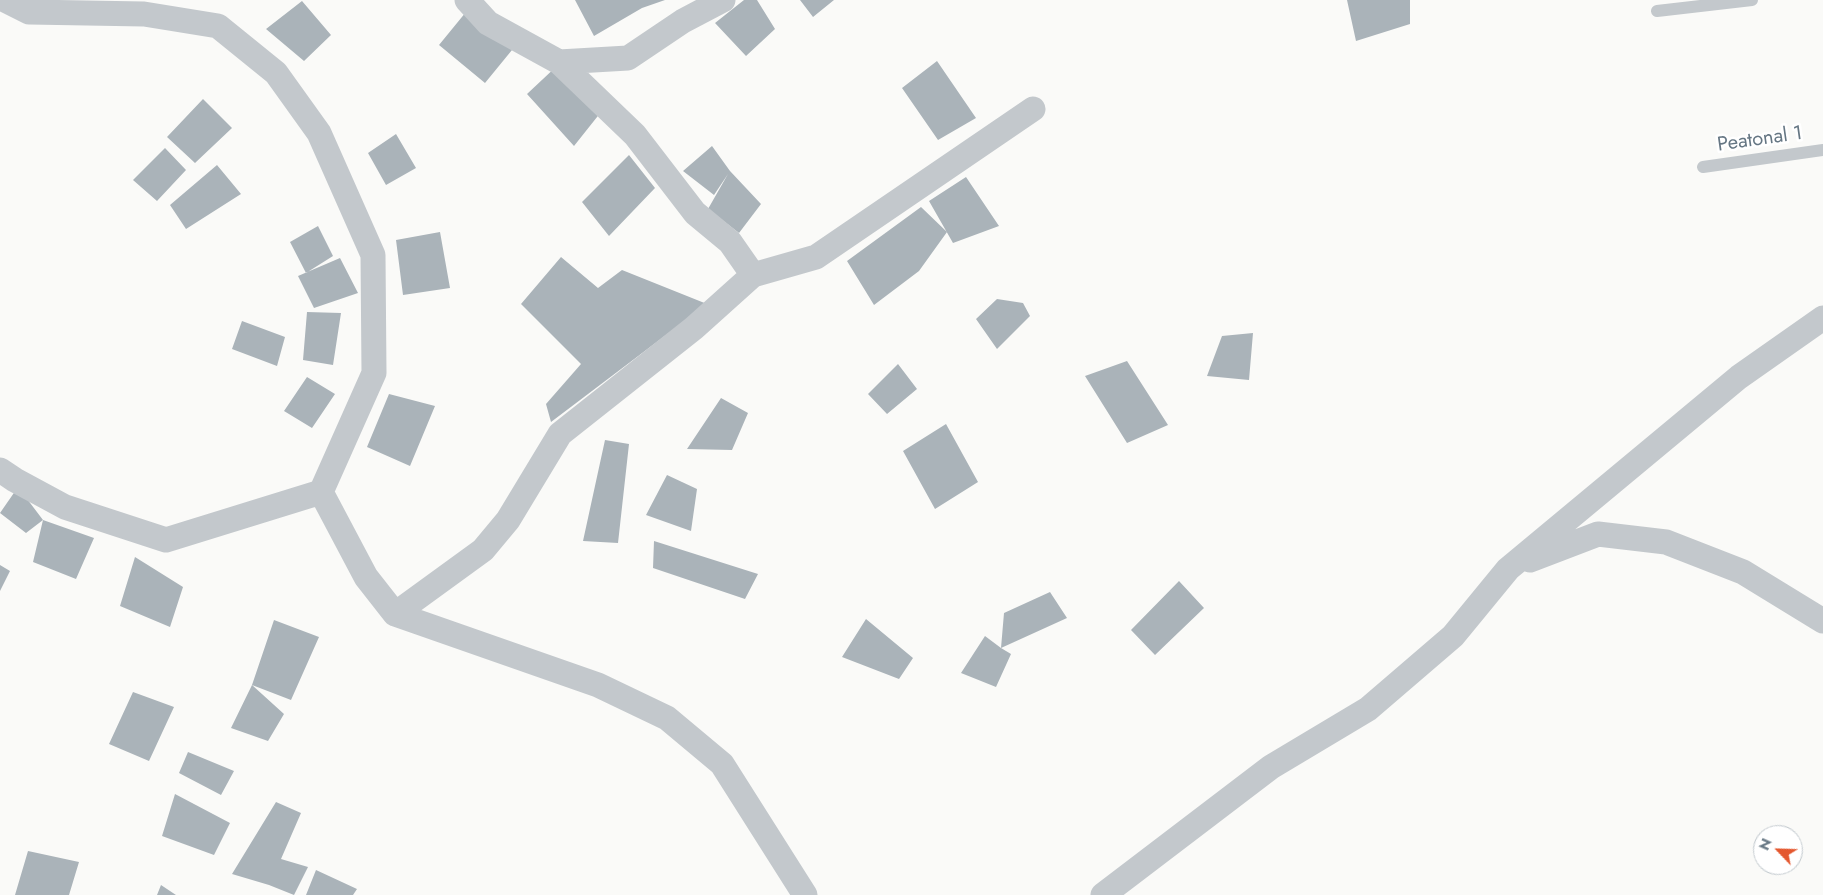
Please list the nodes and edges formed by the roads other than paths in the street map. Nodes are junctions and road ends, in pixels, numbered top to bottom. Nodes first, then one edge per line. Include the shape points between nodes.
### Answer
1 (4, 0) edge
2 (467, 0) edge
3 (723, 0) edge
4 (1752, 0) edge
5 (1658, 11) dead end
6 (559, 62) junction
7 (1033, 109) dead end
8 (1823, 150) edge
9 (1703, 167) dead end
10 (753, 275) junction
11 (1823, 318) edge
12 (0, 470) edge
13 (321, 492) junction
14 (1508, 569) junction
15 (395, 614) junction
16 (1823, 621) edge
17 (805, 895) edge
18 (1102, 895) edge

1 - 13 street via 29,12 144,14 218,26 276,73 319,133 373,255 374,373
2 - 6 street via 488,23
3 - 6 street via 628,58
4 - 5 lane
6 - 10 street via 636,135 695,212 730,242
7 - 10 street via 816,257
8 - 9 lane, Peatonal 1
10 - 15 street via 694,328 560,434 508,520 483,550
11 - 14 street via 1739,377
12 - 13 street via 65,506 166,540
13 - 15 street via 366,577
14 - 16 street via 1598,534 1666,542 1743,572
14 - 18 street via 1453,636 1368,709 1271,767
15 - 17 street via 598,686 667,718 722,764

